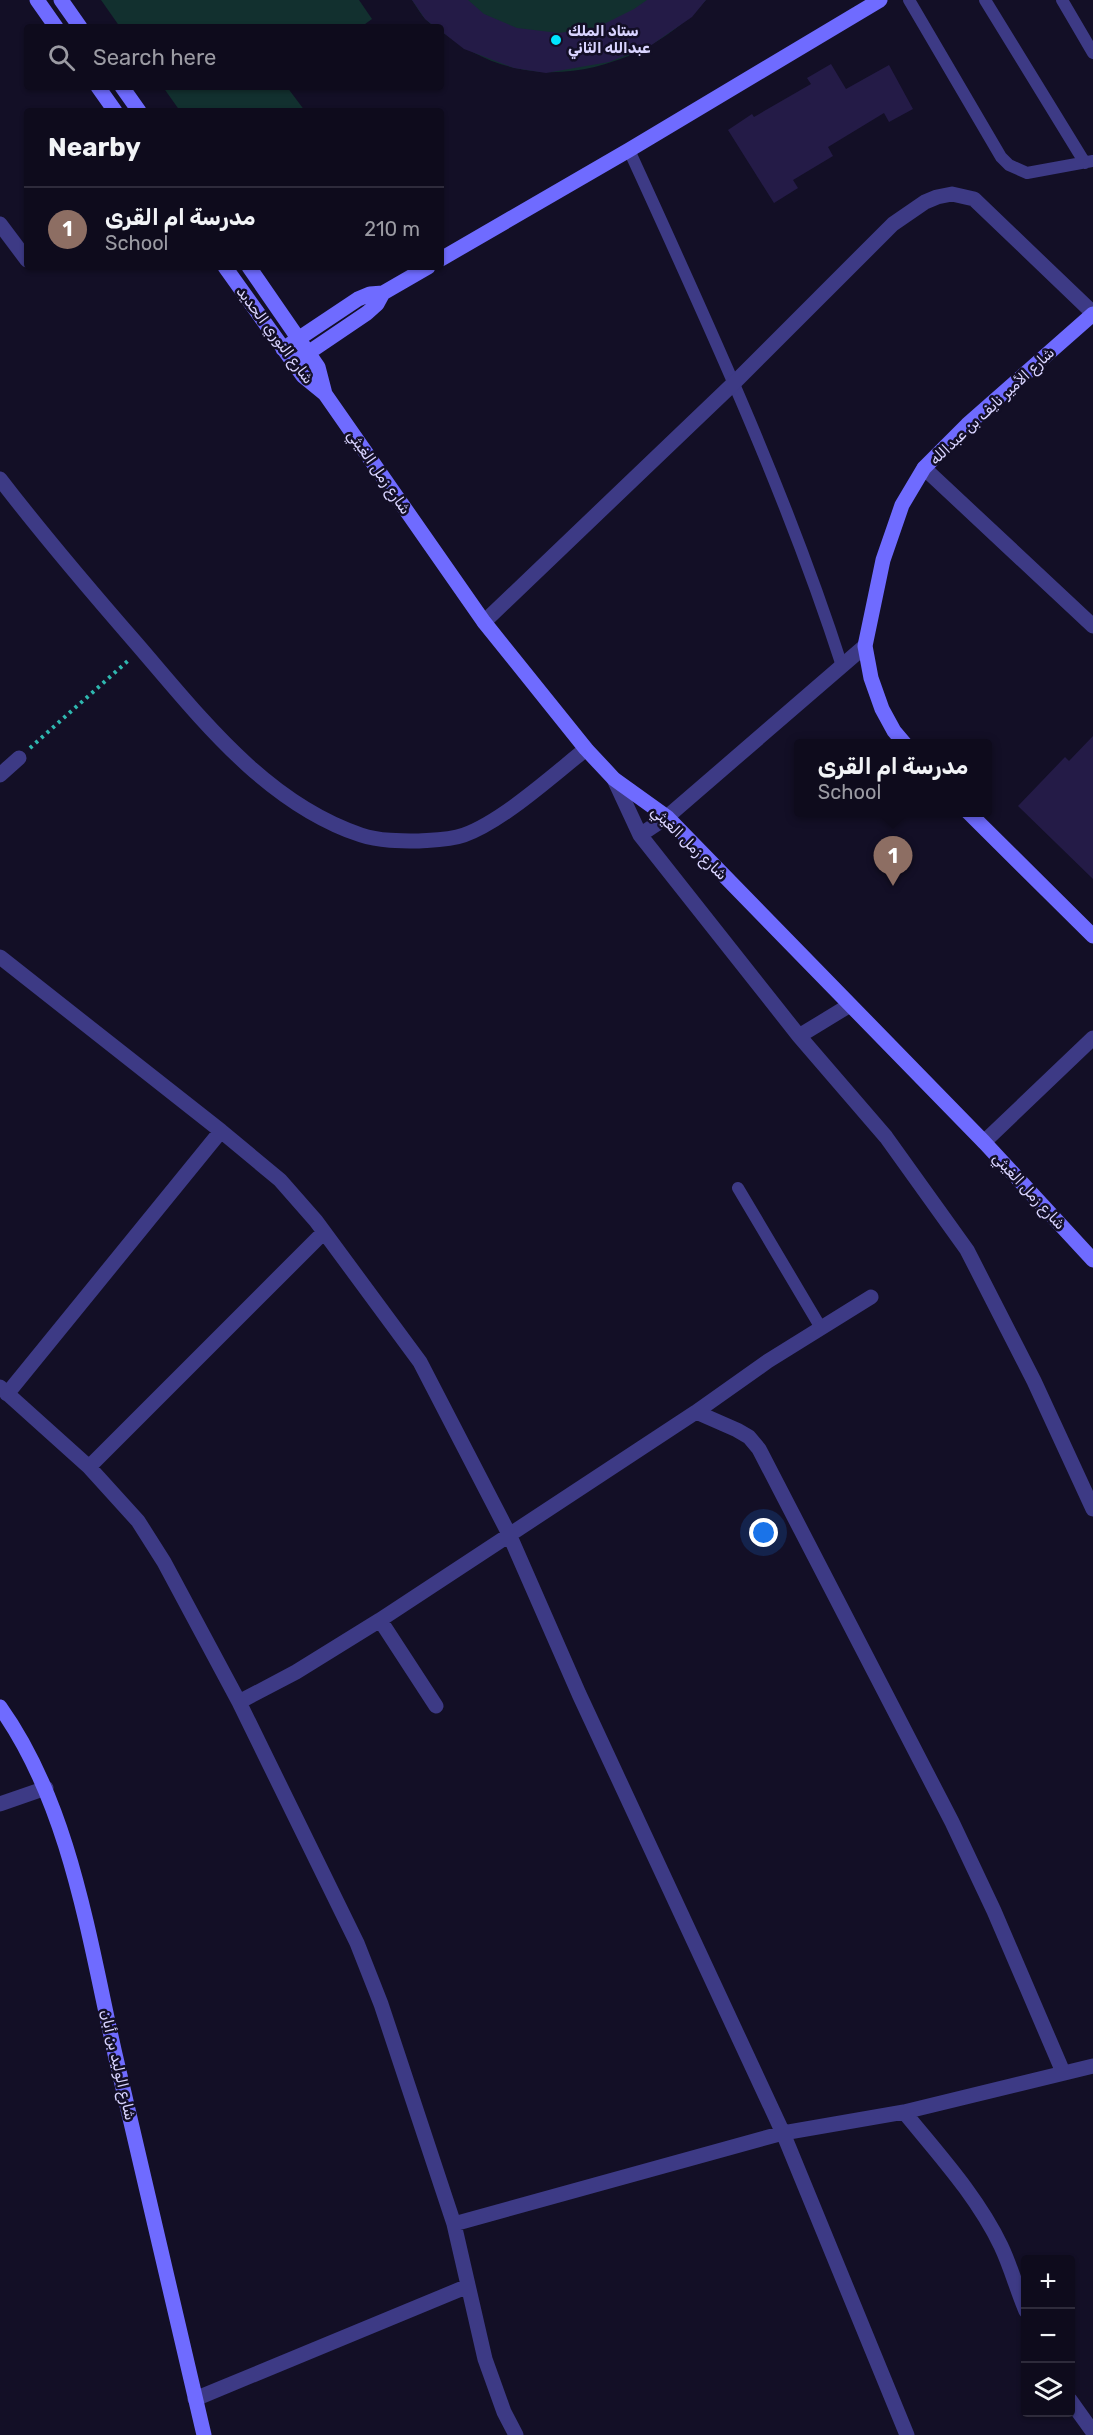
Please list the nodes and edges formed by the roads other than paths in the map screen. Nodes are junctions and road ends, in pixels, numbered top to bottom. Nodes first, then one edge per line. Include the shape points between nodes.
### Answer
1 (37, 0) edge
2 (62, 0) edge
3 (880, 0) edge
4 (909, 0) edge
5 (985, 0) edge
6 (1062, 0) edge
7 (54, 24) edge
8 (78, 24) edge
9 (1093, 53) edge
10 (100, 90) edge
11 (124, 90) edge
12 (113, 108) edge
13 (137, 108) edge
14 (629, 150) junction
15 (1089, 162) edge
16 (0, 224) edge
17 (24, 257) edge
18 (444, 257) edge
19 (227, 270) edge
20 (251, 270) edge
21 (423, 270) edge
22 (383, 292) junction
23 (1093, 313) edge
24 (298, 338) junction
25 (283, 349) junction
26 (308, 352) junction
27 (292, 363) junction
28 (735, 382) junction
29 (325, 394) junction
30 (924, 468) junction
31 (0, 479) edge
32 (484, 622) junction
33 (1093, 626) edge
34 (865, 646) junction
35 (842, 666) junction
36 (902, 739) edge
37 (586, 749) junction
38 (19, 758) road end
39 (0, 775) edge
40 (614, 779) junction
41 (667, 817) junction
42 (972, 817) edge
43 (640, 835) junction
44 (1093, 936) edge
45 (0, 957) edge
46 (850, 1005) junction
47 (799, 1036) junction
48 (1093, 1038) edge
49 (221, 1131) junction
50 (984, 1142) junction
51 (738, 1188) dead end
52 (324, 1232) junction
53 (1093, 1260) edge
54 (872, 1297) dead end
55 (821, 1328) junction
56 (4, 1390) edge
57 (696, 1412) junction
58 (89, 1467) junction
59 (1093, 1509) edge
60 (509, 1534) junction
61 (380, 1620) junction
62 (239, 1702) junction
63 (436, 1706) dead end
64 (0, 1707) edge
65 (46, 1788) junction
66 (0, 1804) edge
67 (1093, 2066) edge
68 (1063, 2072) junction
69 (904, 2112) junction
70 (783, 2133) junction
71 (454, 2224) junction
72 (468, 2286) junction
73 (1025, 2309) edge
74 (195, 2398) junction
75 (1075, 2406) edge
76 (1093, 2432) edge
77 (204, 2435) edge
78 (516, 2435) edge
79 (907, 2435) edge

1 - 7 street
2 - 8 street
3 - 14 street
4 - 15 lane via 1009,165 1027,173
5 - 15 lane
6 - 9 lane
10 - 12 street
11 - 13 street
14 - 18 street
14 - 28 lane
16 - 17 street
19 - 25 street, شارع النوري الحديد
20 - 24 street, شارع النوري الحديد
21 - 22 street
22 - 24 street via 358,298
22 - 26 street via 367,312
23 - 28 street via 974,199 952,194 937,196 892,224
23 - 30 street, شارع الأمير نايف بن عبدالله
24 - 25 street
24 - 26 street, شارع النوري الحديد
25 - 27 street, شارع النوري الحديد
26 - 27 street
26 - 29 street, شارع النوري الحديد via 322,376
27 - 29 street, شارع النوري الحديد
28 - 32 street
28 - 35 lane
29 - 32 street, شارع زمل الغيثي
30 - 33 street
30 - 34 street, شارع الأمير نايف بن عبدالله via 902,506 883,560
31 - 37 street via 46,538 222,741 295,802 362,836 399,841 464,835 486,824
32 - 37 street, شارع زمل الغيثي
34 - 35 street
34 - 36 street, شارع الأمير نايف بن عبدالله via 882,709
35 - 41 street
37 - 40 street, شارع زمل الغيثي
38 - 39 street
40 - 41 street, شارع زمل الغيثي
40 - 43 street
41 - 43 street
41 - 46 street, شارع زمل الغيثي
42 - 44 street
43 - 47 street
45 - 49 street
46 - 47 street
46 - 50 street, شارع زمل الغيثي
47 - 59 street via 886,1137 967,1250
48 - 50 street
49 - 52 street via 280,1180
49 - 56 street
50 - 53 street, شارع زمل الغيثي
51 - 55 lane
52 - 58 street
52 - 60 street via 420,1362
54 - 55 street
55 - 57 street
56 - 58 street
57 - 60 street
57 - 68 street via 737,1430 759,1449 957,1832
58 - 62 street via 115,1493 164,1562
60 - 61 street
60 - 70 street
61 - 62 street
61 - 63 street
62 - 71 street via 361,1953
64 - 65 street, شارع الوليد بن أبان
65 - 66 street
65 - 74 street, شارع الوليد بن أبان via 80,1902
67 - 68 street
68 - 69 street
69 - 70 street
69 - 73 street via 984,2215
70 - 71 street
70 - 79 street
71 - 72 street
72 - 74 street
72 - 78 street via 485,2360
74 - 77 street, شارع الوليد بن أبان
75 - 76 street

